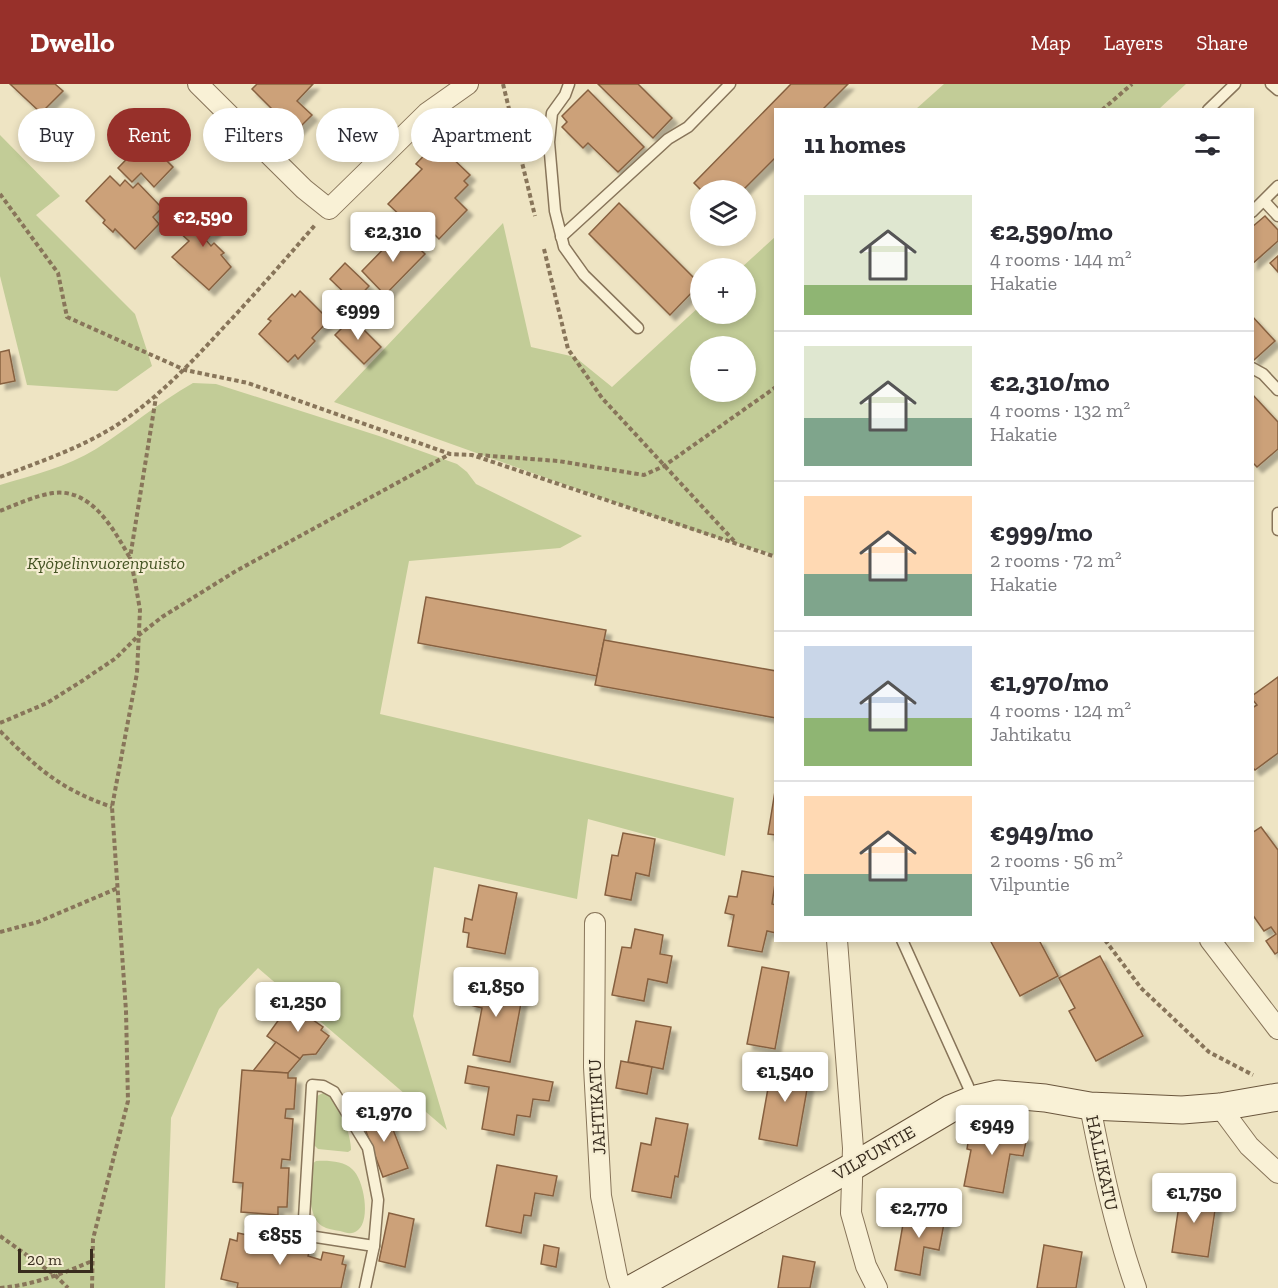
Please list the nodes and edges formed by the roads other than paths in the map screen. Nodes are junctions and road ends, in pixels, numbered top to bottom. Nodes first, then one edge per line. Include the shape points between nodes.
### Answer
1 (198, 84) edge
2 (468, 84) edge
3 (569, 84) edge
4 (730, 84) edge
5 (1235, 84) edge
6 (1272, 84) edge
7 (1278, 90) edge
8 (1210, 108) edge
9 (1278, 186) edge
10 (1264, 201) junction
11 (1254, 210) edge
12 (1278, 216) edge
13 (561, 237) junction
14 (638, 328) dead end
15 (1254, 369) edge
16 (1278, 390) edge
17 (1278, 513) edge
18 (1278, 530) edge
19 (595, 923) dead end
20 (837, 942) edge
21 (903, 942) edge
22 (1212, 942) edge
23 (1278, 1029) edge
24 (1278, 1097) edge
25 (972, 1100) junction
26 (1090, 1106) junction
27 (1220, 1107) junction
28 (852, 1167) junction
29 (1278, 1173) edge
30 (251, 1227) dead end
31 (303, 1234) junction
32 (374, 1246) junction
33 (365, 1288) edge
34 (621, 1288) edge
35 (633, 1288) edge
36 (877, 1288) edge
37 (1136, 1288) edge

1 - 2 street via 329,209 427,112
3 - 13 lane via 552,113 549,142
4 - 13 lane via 688,127 668,139
5 - 8 lane
6 - 7 lane
9 - 10 lane
10 - 11 lane
10 - 12 lane
13 - 14 lane via 584,275
15 - 16 lane
17 - 18 lane
19 - 34 street, JAHTIKATU via 594,1067 601,1196
20 - 28 street
21 - 25 lane
22 - 23 street
24 - 27 street, VILPUNTIE
25 - 26 street, VILPUNTIE via 998,1094
25 - 28 street, VILPUNTIE
26 - 27 street, VILPUNTIE via 1182,1110
26 - 37 street, HALLIKATU via 1105,1184
27 - 29 street via 1249,1146
28 - 35 street, VILPUNTIE
28 - 36 street via 851,1213 866,1266
30 - 31 lane
31 - 32 lane
31 - 32 lane via 312,1085 323,1086 334,1092 368,1148 378,1200
32 - 33 lane

